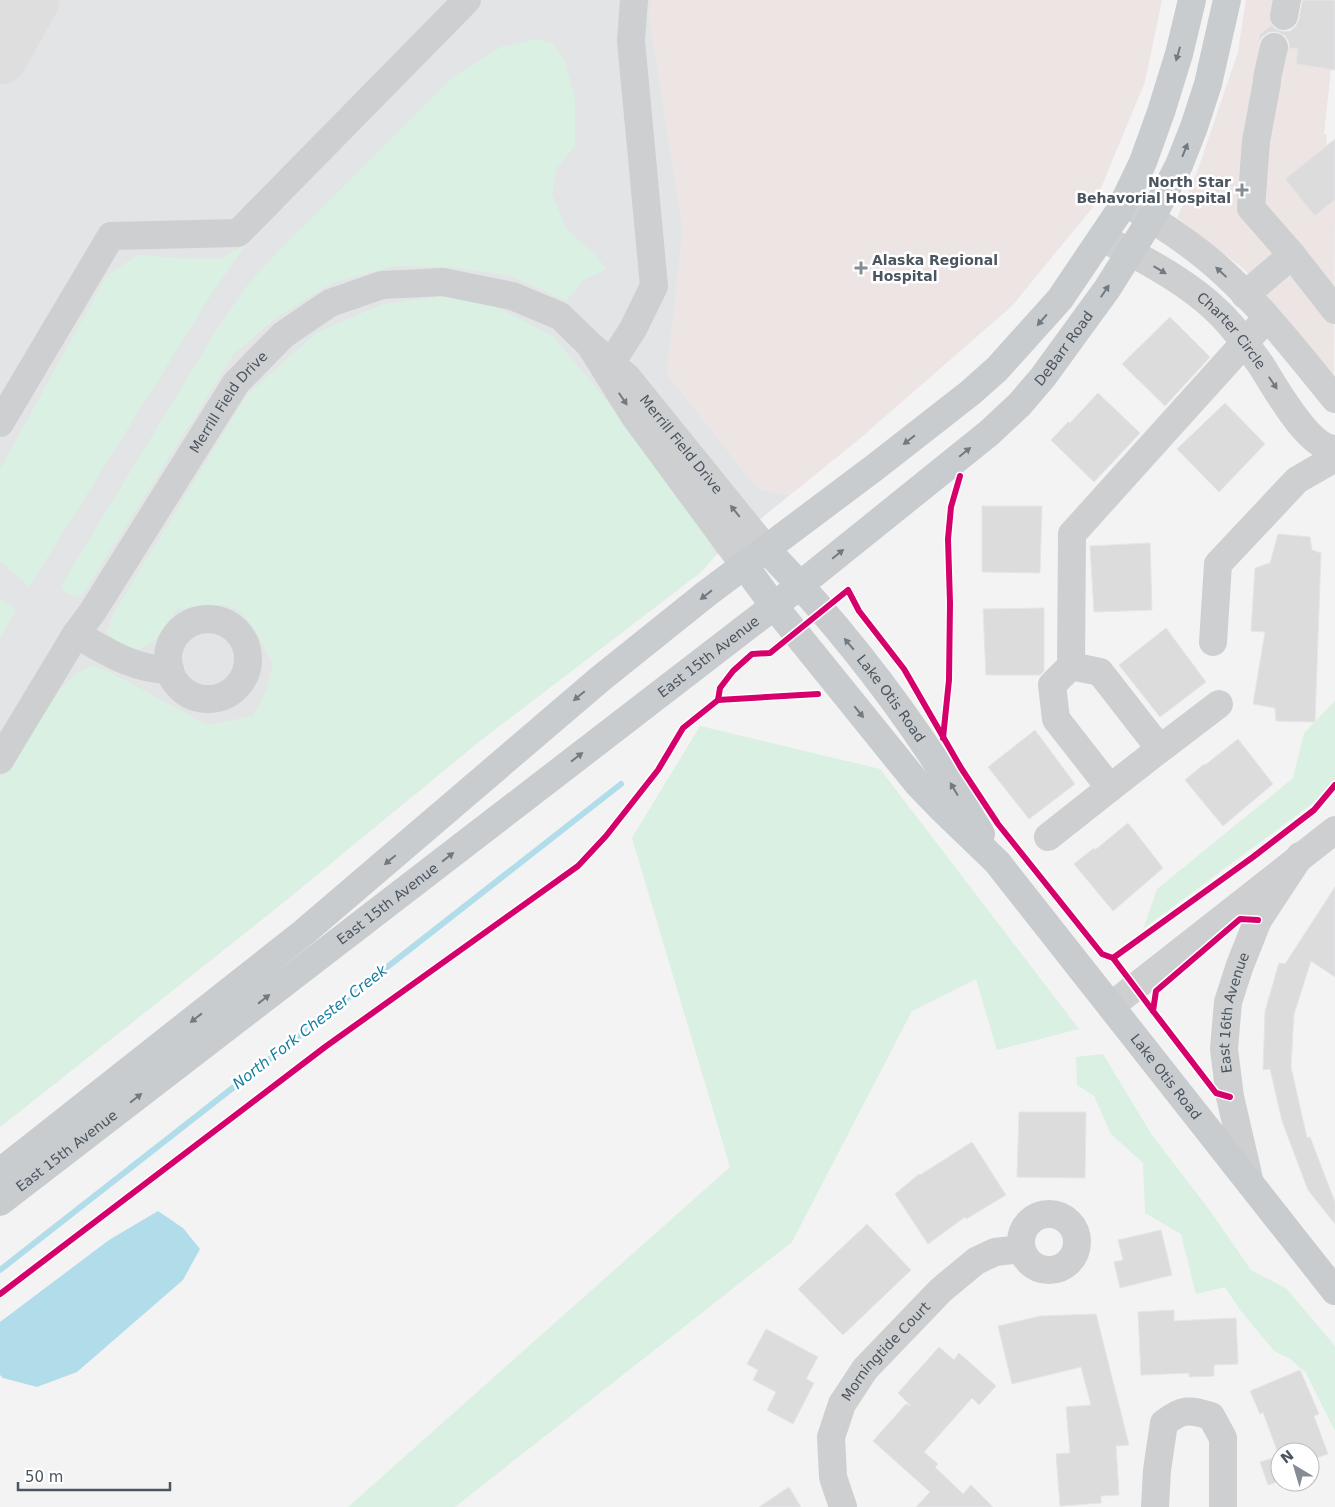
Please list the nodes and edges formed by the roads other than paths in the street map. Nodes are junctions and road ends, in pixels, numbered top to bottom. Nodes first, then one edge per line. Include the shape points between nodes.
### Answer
1 (468, 0) edge
2 (634, 0) edge
3 (1192, 0) edge
4 (1227, 0) edge
5 (1274, 47) dead end
6 (1124, 202) junction
7 (1151, 219) junction
8 (1102, 238) junction
9 (1130, 252) junction
10 (1292, 255) junction
11 (1245, 295) junction
12 (1335, 310) edge
13 (1267, 318) junction
14 (1245, 342) junction
15 (590, 345) junction
16 (611, 363) junction
17 (1335, 399) edge
18 (0, 423) edge
19 (1335, 448) edge
20 (1335, 458) edge
21 (766, 549) junction
22 (744, 565) junction
23 (800, 585) junction
24 (774, 606) junction
25 (76, 634) junction
26 (1213, 642) dead end
27 (1071, 666) junction
28 (170, 670) dead end
29 (1219, 704) dead end
30 (1160, 749) junction
31 (0, 760) edge
32 (1110, 788) junction
33 (1335, 830) edge
34 (1048, 837) dead end
35 (1300, 856) junction
36 (997, 862) junction
37 (1112, 1006) junction
38 (0, 1172) edge
39 (1250, 1183) junction
40 (0, 1202) edge
41 (1021, 1248) dead end
42 (1335, 1291) edge
43 (843, 1507) edge
44 (1155, 1507) edge
45 (1223, 1507) edge

1 - 18 street via 238,233 111,236
2 - 16 street via 630,41 654,286 633,329
3 -> 6 main road via 1161,112
7 -> 4 main road, DeBarr Road via 1180,165 1194,127 1208,84
5 - 10 street via 1256,141 1251,208
6 - 7 street
6 - 8 main road
7 - 9 main road, DeBarr Road
11 -> 7 street via 1203,255
8 - 9 street, Charter Circle
8 -> 21 main road via 1060,299 997,369
9 -> 14 street, Charter Circle via 1204,300
23 -> 9 main road, DeBarr Road via 1020,404 1078,330
10 - 11 street
10 - 12 street
11 - 13 street
13 - 14 street
13 - 17 street
14 -> 19 street, Charter Circle via 1307,433 1328,448
14 - 27 street via 1072,534
15 - 16 street, Merrill Field Drive
15 -> 22 street, Merrill Field Drive via 636,417
15 - 25 street, Merrill Field Drive via 560,316 512,296 443,282 382,285 330,303 283,335 236,383
21 -> 16 street, Merrill Field Drive via 627,377
20 - 26 street via 1297,480 1218,564
21 - 22 main road
21 - 23 main road, Lake Otis Road
22 - 24 main road, Lake Otis Road
22 -> 38 main road, East 15th Avenue via 600,679 303,933
23 - 24 main road, DeBarr Road
36 -> 23 main road, Lake Otis Road via 940,766 904,714
24 -> 36 main road, Lake Otis Road via 918,782
40 -> 24 main road, East 15th Avenue
25 - 28 street via 145,668
25 - 31 street, Merrill Field Drive
27 - 30 street via 1100,672
27 - 32 street via 1052,684 1056,719
29 - 30 street
30 - 32 street
32 - 34 street
33 - 35 street, East 16th Avenue
35 - 37 street, East 16th Avenue
35 - 39 street, East 16th Avenue via 1258,920 1228,1002 1224,1049 1230,1097
36 - 37 main road, Lake Otis Road
37 - 39 main road, Lake Otis Road
39 - 42 main road, Lake Otis Road
41 - 43 street, Morningtide Court via 995,1252 976,1261 941,1290 865,1369 842,1404 831,1437 833,1477
44 - 45 street via 1164,1424 1178,1413 1195,1411 1211,1416 1223,1438

